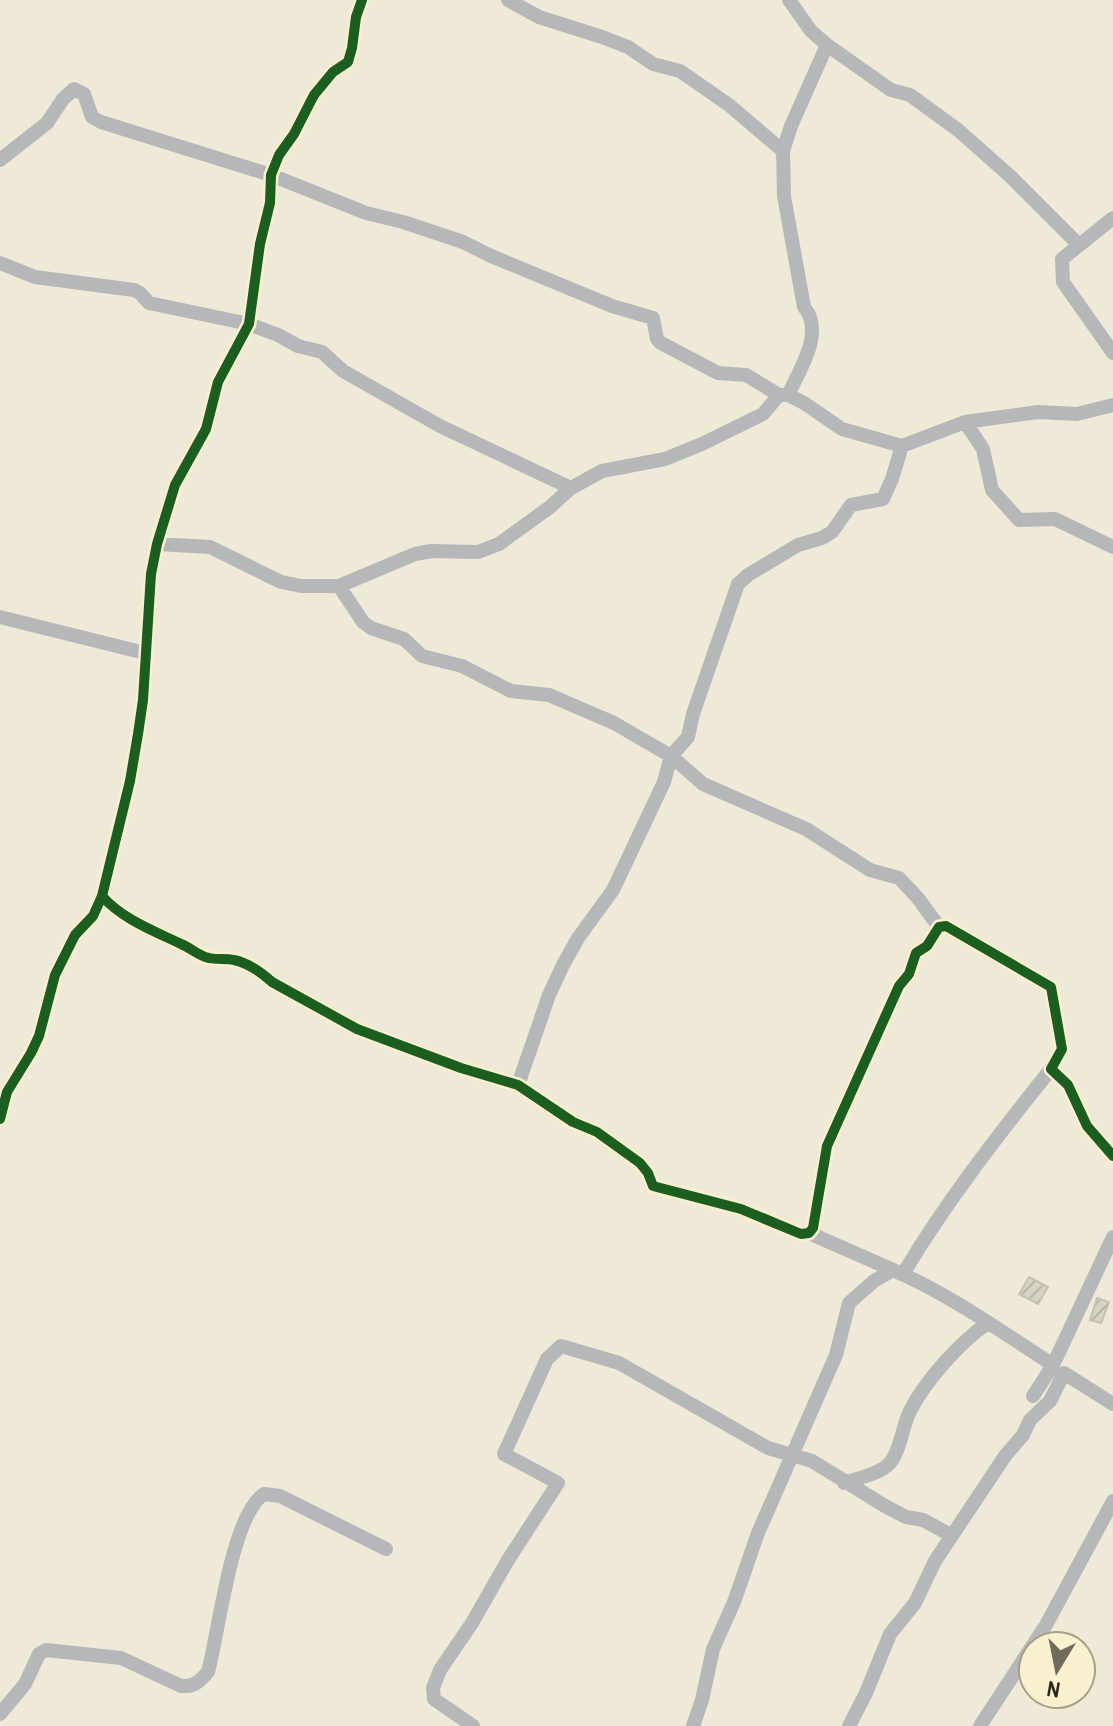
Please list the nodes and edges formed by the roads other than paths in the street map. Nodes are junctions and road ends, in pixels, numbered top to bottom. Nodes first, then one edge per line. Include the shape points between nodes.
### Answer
1 (362, 0) edge
2 (508, 0) edge
3 (789, 0) edge
4 (827, 45) junction
5 (783, 151) junction
6 (0, 160) edge
7 (271, 175) junction
8 (1113, 218) edge
9 (1078, 244) junction
10 (0, 263) edge
11 (249, 324) junction
12 (1113, 353) edge
13 (784, 395) junction
14 (1113, 405) edge
15 (965, 422) junction
16 (902, 446) junction
17 (571, 488) junction
18 (157, 544) junction
19 (1113, 547) edge
20 (339, 586) junction
21 (0, 617) edge
22 (145, 653) junction
23 (671, 756) junction
24 (102, 896) junction
25 (939, 927) junction
26 (1051, 1069) junction
27 (518, 1085) junction
28 (0, 1119) edge
29 (1113, 1156) edge
30 (809, 1233) junction
31 (1113, 1237) edge
32 (898, 1272) junction
33 (988, 1323) junction
34 (1053, 1365) junction
35 (1033, 1396) dead end
36 (1113, 1404) edge
37 (793, 1454) junction
38 (844, 1483) junction
39 (1113, 1501) edge
40 (951, 1535) junction
41 (386, 1549) dead end
42 (0, 1714) edge
43 (473, 1726) edge
44 (693, 1726) edge
45 (849, 1726) edge
46 (980, 1726) edge

1 - 7 street via 348,62 314,95
2 - 5 street via 680,71
3 - 4 street
4 - 5 street
4 - 9 street via 958,130
5 - 13 street via 784,196 804,307 813,325 813,337
6 - 7 street via 47,123 74,89 84,94 92,117 101,122
7 - 11 street
7 - 13 street via 366,213 463,242 612,306 653,318 661,343 718,373 746,375
8 - 9 street
9 - 12 street via 1062,259 1063,282
10 - 11 street via 35,277 134,290 149,303
11 - 17 street via 322,352 343,371 440,426
11 - 18 street via 218,382 206,429 175,485
13 - 16 street via 842,429
13 - 17 street via 763,414 702,444 665,459 602,471
14 - 15 street via 1077,414 1038,412
15 - 16 street
15 - 19 street via 983,449 992,490 1019,520 1055,519
16 - 23 street via 883,499 851,505 832,532 798,545 738,584 688,737
17 - 20 street via 499,544 478,552 415,554
18 - 20 street via 210,547 281,582
18 - 22 street
20 - 23 street via 363,622 404,639 422,656 462,666 511,691 570,703
21 - 22 street
22 - 24 street via 130,781
23 - 25 street via 703,784 806,829 870,870 899,878
23 - 27 street via 613,890 559,975
24 - 27 street via 113,909 170,941 207,958 235,960 261,972 357,1029
24 - 28 street via 55,975 39,1036 7,1092
25 - 26 street via 946,926 1051,987 1062,1049
25 - 30 street via 916,953 899,986 827,1146
26 - 29 street via 1068,1085 1087,1126
26 - 32 street
27 - 30 street via 640,1163 653,1186
30 - 32 street
31 - 34 street
32 - 33 street
32 - 37 street via 874,1281 849,1303 836,1355
33 - 34 street
33 - 38 street via 960,1344 922,1392 891,1462
34 - 35 street
36 - 40 street via 1064,1373 1050,1401 1030,1420
37 - 38 street
37 - 43 street via 768,1448 619,1363 561,1346 547,1359 504,1454 558,1483 433,1688 434,1699
37 - 44 street via 713,1649
38 - 40 street
39 - 46 street via 1046,1625
40 - 45 street via 915,1603 890,1634
41 - 42 street via 280,1496 264,1494 236,1546 208,1672 198,1683 181,1686 121,1658 46,1650

